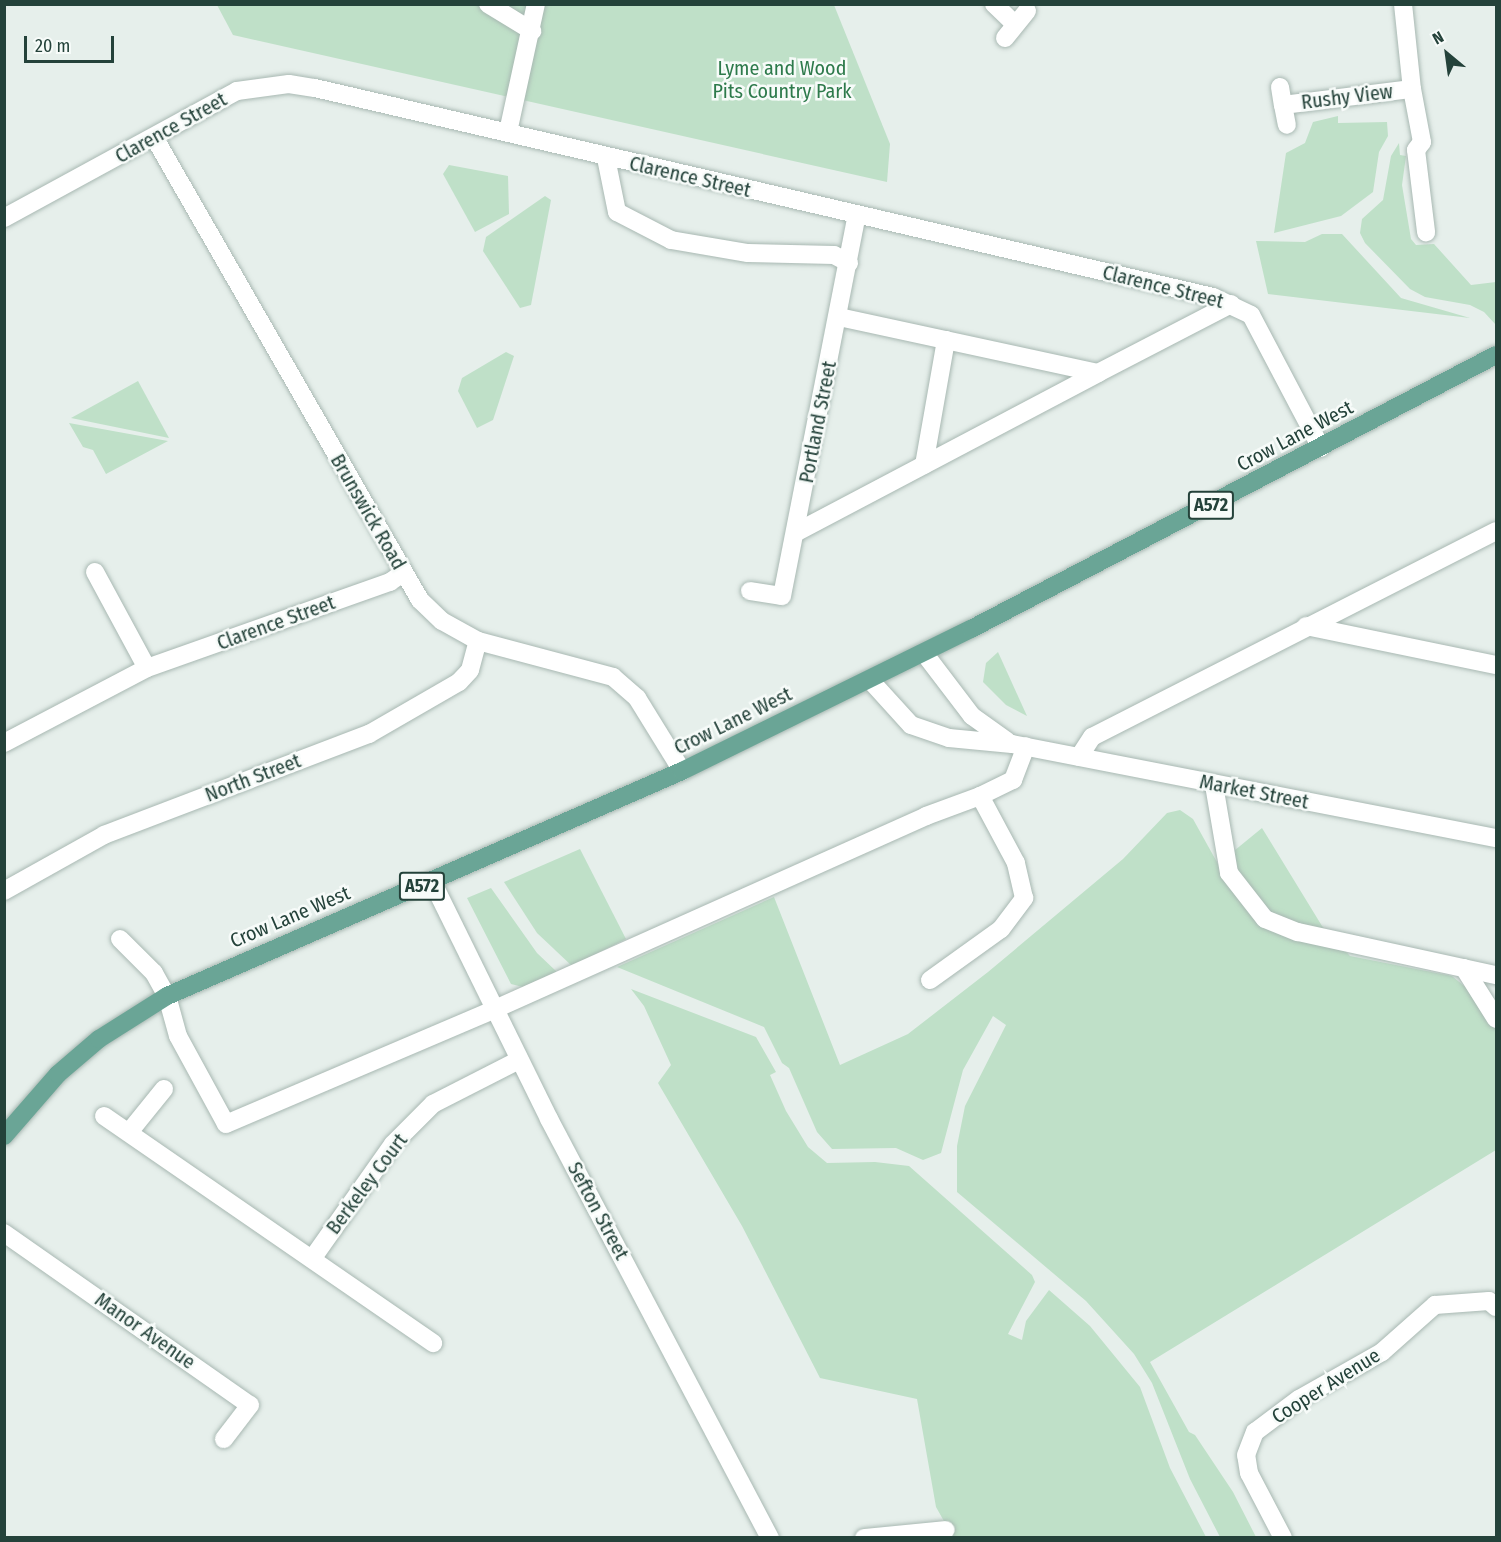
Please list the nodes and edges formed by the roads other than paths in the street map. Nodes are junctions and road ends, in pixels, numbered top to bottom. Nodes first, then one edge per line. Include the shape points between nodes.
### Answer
1 (488, 4) edge
2 (536, 4) edge
3 (993, 4) edge
4 (1403, 4) edge
5 (1016, 25) dead end
6 (532, 31) junction
7 (1280, 87) dead end
8 (1412, 89) junction
9 (1283, 105) junction
10 (1287, 125) dead end
11 (508, 132) junction
12 (154, 137) junction
13 (606, 158) junction
14 (6, 214) edge
15 (857, 215) junction
16 (1426, 232) dead end
17 (849, 263) junction
18 (1231, 304) junction
19 (839, 317) junction
20 (946, 340) junction
21 (1497, 355) edge
22 (1098, 373) junction
23 (1321, 448) junction
24 (924, 465) junction
25 (1497, 531) edge
26 (795, 532) junction
27 (95, 573) dead end
28 (403, 573) junction
29 (750, 591) dead end
30 (1306, 626) junction
31 (478, 641) junction
32 (924, 653) junction
33 (1497, 665) edge
34 (147, 668) junction
35 (870, 680) junction
36 (4, 743) edge
37 (1019, 745) junction
38 (1079, 757) junction
39 (682, 771) junction
40 (1214, 785) junction
41 (980, 796) junction
42 (1497, 838) edge
43 (432, 882) junction
44 (4, 891) edge
45 (120, 939) dead end
46 (1464, 968) junction
47 (1497, 975) edge
48 (930, 980) dead end
49 (167, 996) junction
50 (495, 1009) junction
51 (1497, 1019) edge
52 (519, 1060) junction
53 (164, 1089) dead end
54 (104, 1116) dead end
55 (130, 1131) junction
56 (4, 1136) edge
57 (4, 1233) edge
58 (312, 1259) junction
59 (1494, 1300) edge
60 (433, 1343) dead end
61 (224, 1438) dead end
62 (945, 1530) dead end
63 (770, 1538) edge
64 (864, 1538) edge
65 (1283, 1538) edge

1 - 6 street
2 - 6 street
3 - 5 street
4 - 8 street, Rushy View
6 - 11 street
7 - 9 street, Rushy View
8 - 9 street, Rushy View
8 - 16 street, Rushy View via 1422,142 1416,150
9 - 10 street, Rushy View
11 - 12 street, Clarence Street via 289,84 237,91
11 - 13 street, Clarence Street
12 - 14 street, Clarence Street
12 - 28 street, Brunswick Road
13 - 15 street, Clarence Street
13 - 17 street via 617,212 671,240 748,254 834,255
15 - 17 street, Portland Street
15 - 18 street, Clarence Street
17 - 19 street, Portland Street
18 - 22 street
18 - 23 street, Clarence Street via 1251,315
19 - 20 street
19 - 26 street, Portland Street
20 - 22 street
20 - 24 street
21 - 23 main road, Crow Lane West / A572
22 - 24 street
23 - 32 main road, Crow Lane West / A572
24 - 26 street
25 - 30 street
26 - 29 street, Portland Street via 782,596
27 - 34 street
28 - 31 street, Brunswick Road via 431,612
28 - 34 street, Clarence Street via 390,582
30 - 33 street
30 - 38 street via 1092,737
31 - 39 street, Brunswick Road via 613,677 637,698
31 - 44 street, North Street via 470,670 459,682 369,734 104,836
32 - 35 main road, Crow Lane West / A572
32 - 37 street, Market Street via 972,716
34 - 36 street, Clarence Street
35 - 37 street, Market Street via 897,712 922,731 949,738
35 - 39 main road, Crow Lane West / A572
37 - 38 street, Market Street
37 - 41 street via 1013,780
38 - 40 street, Market Street
39 - 43 main road, Crow Lane West / A572
40 - 42 street, Market Street
40 - 46 street via 1229,873 1265,919 1298,932
41 - 48 street via 1016,863 1024,898 1001,929
41 - 50 street via 926,816
43 - 49 main road, Crow Lane West / A572
43 - 50 street, Sefton Street
45 - 49 street via 154,973
46 - 47 street
46 - 51 street
49 - 50 street via 178,1036 226,1124
49 - 56 main road, Crow Lane West / A572 via 99,1039 58,1074
50 - 52 street, Sefton Street
52 - 58 street, Berkeley Court via 434,1104 393,1144
52 - 63 street, Sefton Street
53 - 55 street
54 - 55 street
55 - 58 street
57 - 61 street, Manor Avenue via 250,1405
58 - 60 street
59 - 65 street, Cooper Avenue via 1435,1305 1382,1352 1299,1399 1255,1432 1246,1455 1249,1473
62 - 64 street

